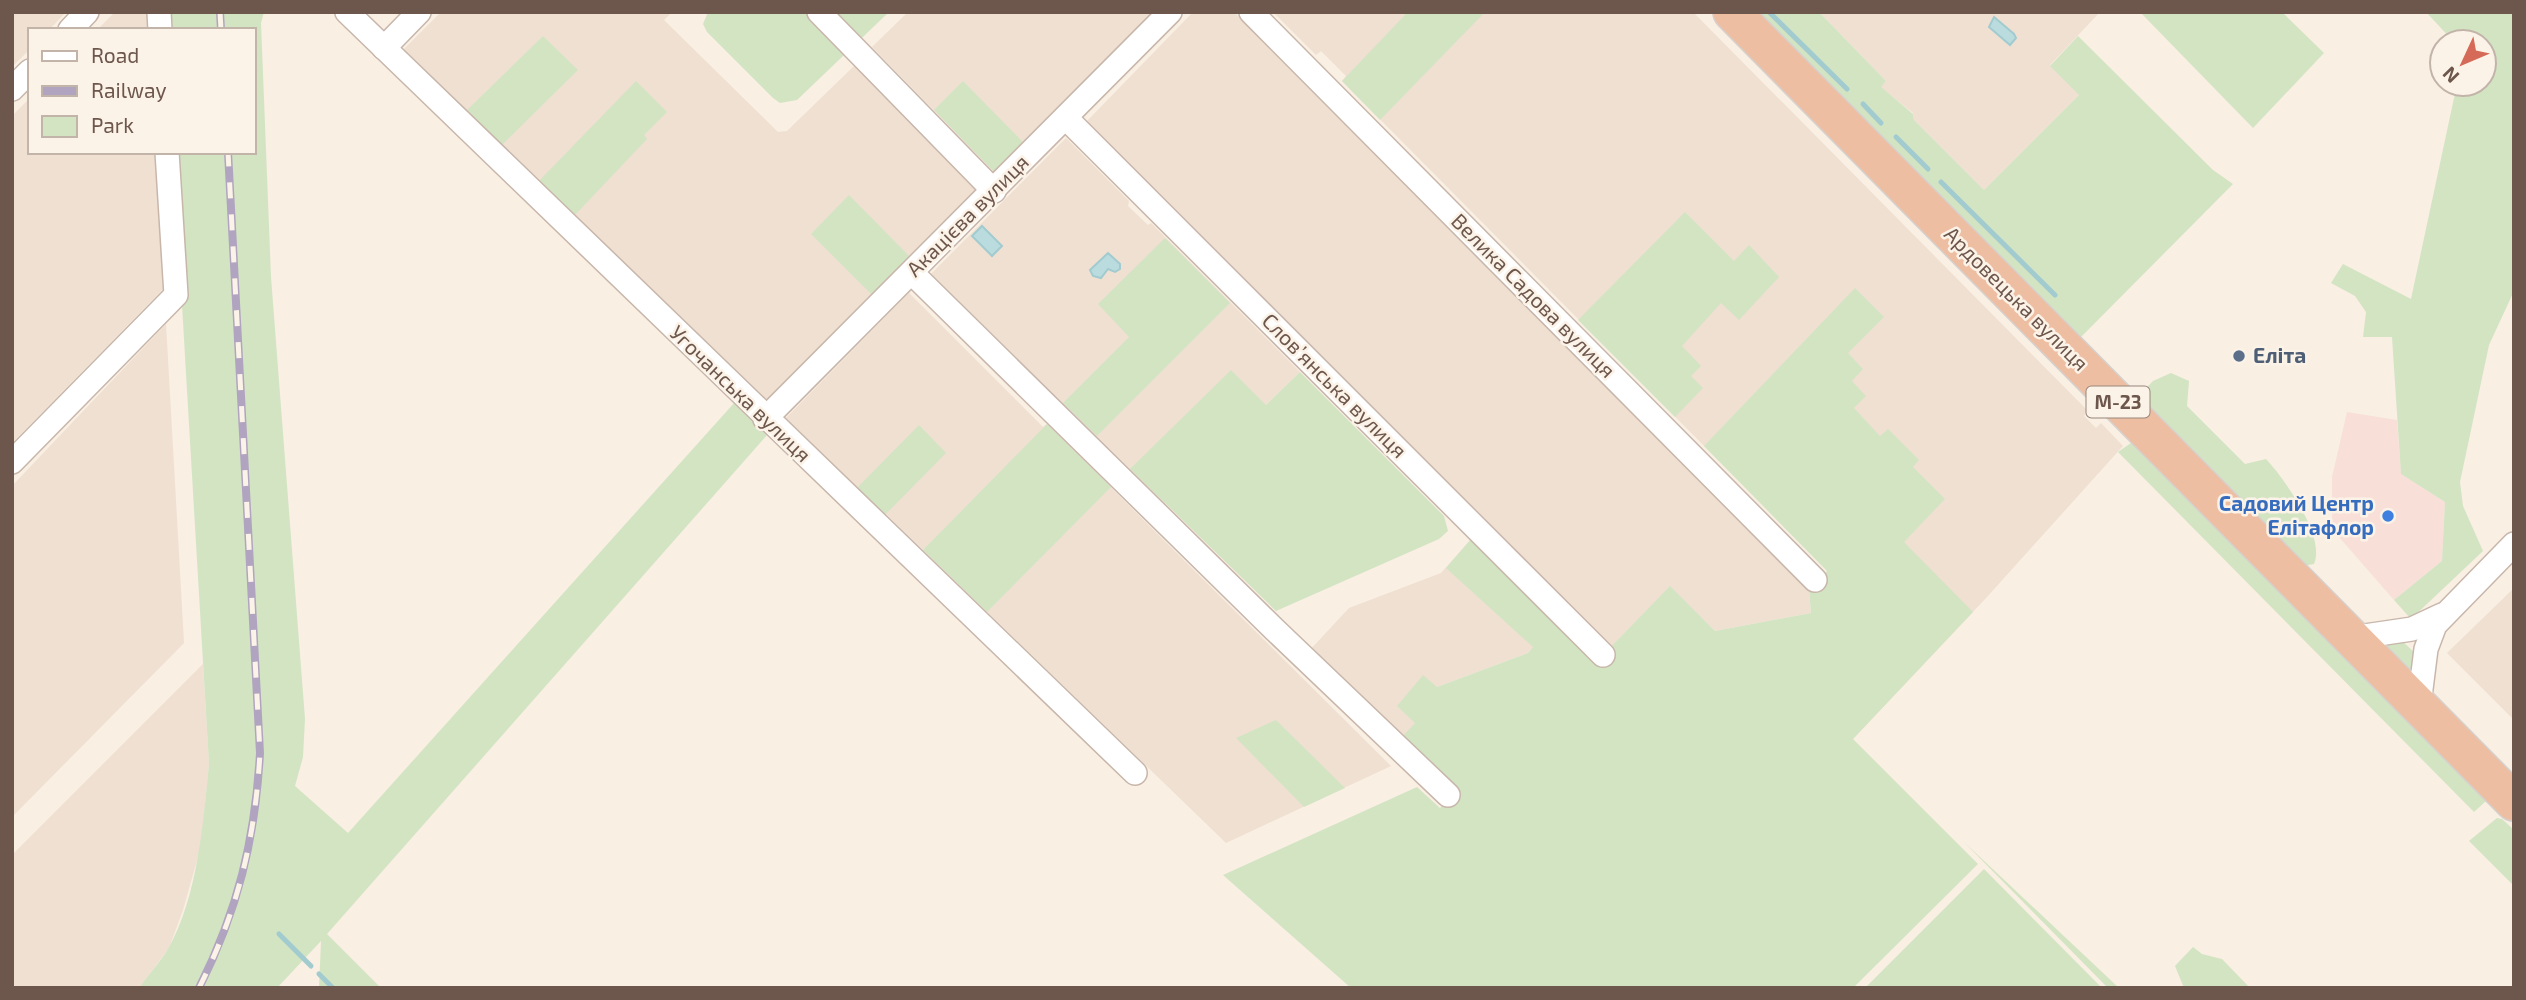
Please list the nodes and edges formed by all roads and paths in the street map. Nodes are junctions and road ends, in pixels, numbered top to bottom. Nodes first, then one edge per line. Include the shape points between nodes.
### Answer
1 (87, 12) edge
2 (347, 12) edge
3 (419, 12) edge
4 (819, 12) edge
5 (1170, 12) edge
6 (1251, 12) edge
7 (1732, 12) edge
8 (72, 28) edge
9 (384, 48) junction
10 (28, 73) edge
11 (12, 89) edge
12 (1066, 118) junction
13 (167, 154) edge
14 (994, 191) junction
15 (912, 273) junction
16 (765, 419) junction
17 (12, 462) edge
18 (2514, 544) edge
19 (1815, 580) dead end
20 (2442, 615) junction
21 (2351, 638) junction
22 (1603, 655) dead end
23 (2418, 705) junction
24 (1135, 773) dead end
25 (1448, 795) dead end
26 (2514, 802) edge

1 - 8 street
2 - 9 street, Угочанська вулиця
3 - 9 street
4 - 14 street
5 - 12 street, Акацієва вулиця
6 - 19 street, Велика Садова вулиця
7 - 21 highway, Ардовецька вулиця / М-23
9 - 16 street, Угочанська вулиця
10 - 11 street
12 - 14 street, Акацієва вулиця
12 - 22 street, Словʼянська вулиця
13 - 17 street via 176,295
14 - 15 street, Акацієва вулиця
15 - 16 street, Акацієва вулиця
15 - 25 street
16 - 24 street, Угочанська вулиця
18 - 20 street
20 - 21 street via 2412,629
20 - 23 street via 2426,649
21 - 23 highway, Ардовецька вулиця / М-23
23 - 26 highway, Ардовецька вулиця / М-23

